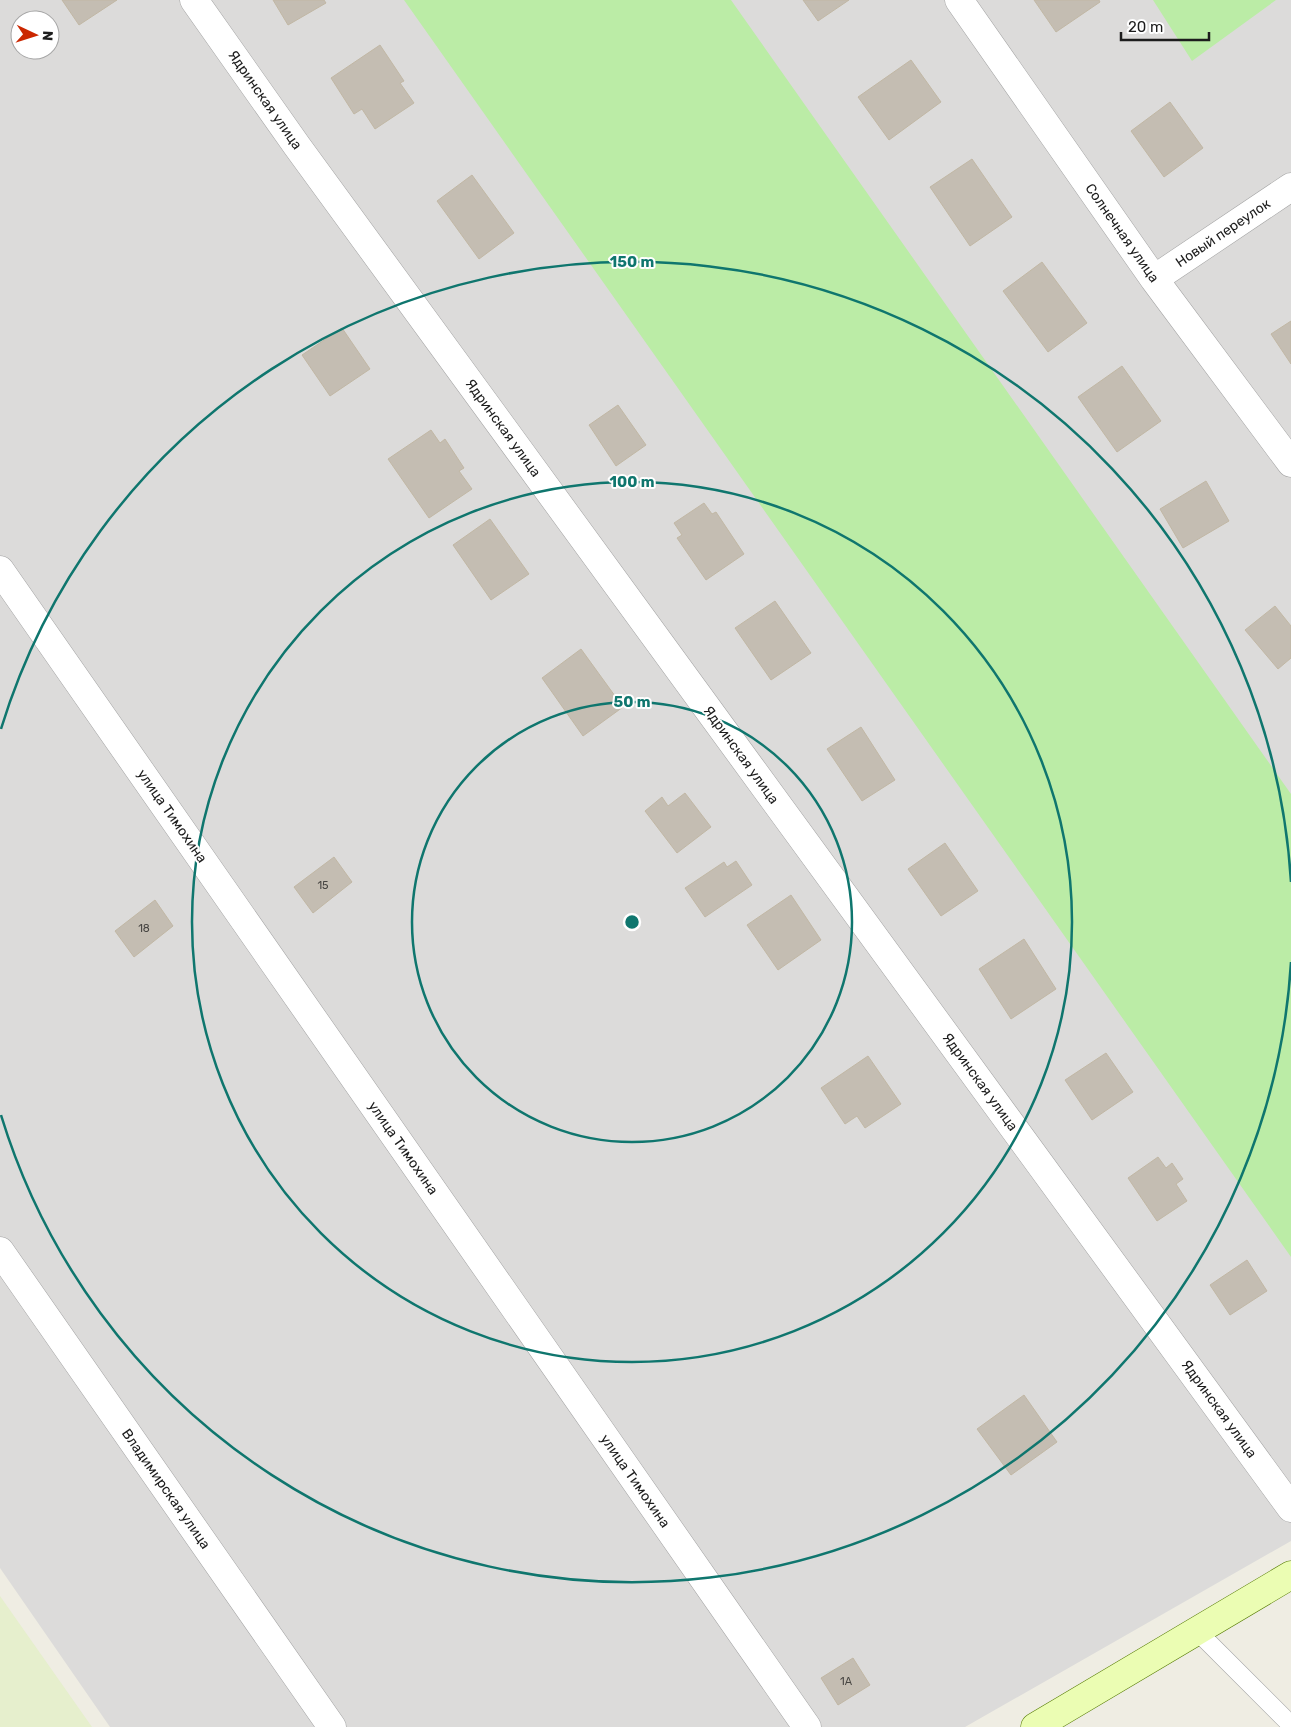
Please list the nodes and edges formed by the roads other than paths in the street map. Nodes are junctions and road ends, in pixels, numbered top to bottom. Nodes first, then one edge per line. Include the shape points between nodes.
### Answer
1 (194, 0) edge
2 (959, 0) edge
3 (1291, 187) edge
4 (1154, 279) junction
5 (1291, 462) edge
6 (0, 570) edge
7 (0, 1251) edge
8 (1291, 1508) edge
9 (1291, 1575) edge
10 (1197, 1631) junction
11 (1291, 1725) edge
12 (332, 1727) edge
13 (806, 1727) edge
14 (1035, 1727) edge

1 - 8 street, Ядринская улица via 297,146
2 - 4 street, Солнечная улица
3 - 4 street, Новый переулок
4 - 5 street, Солнечная улица
6 - 13 street, улица Тимохина
7 - 12 street, Владимирская улица
9 - 10 main road
10 - 11 lane
10 - 14 main road

